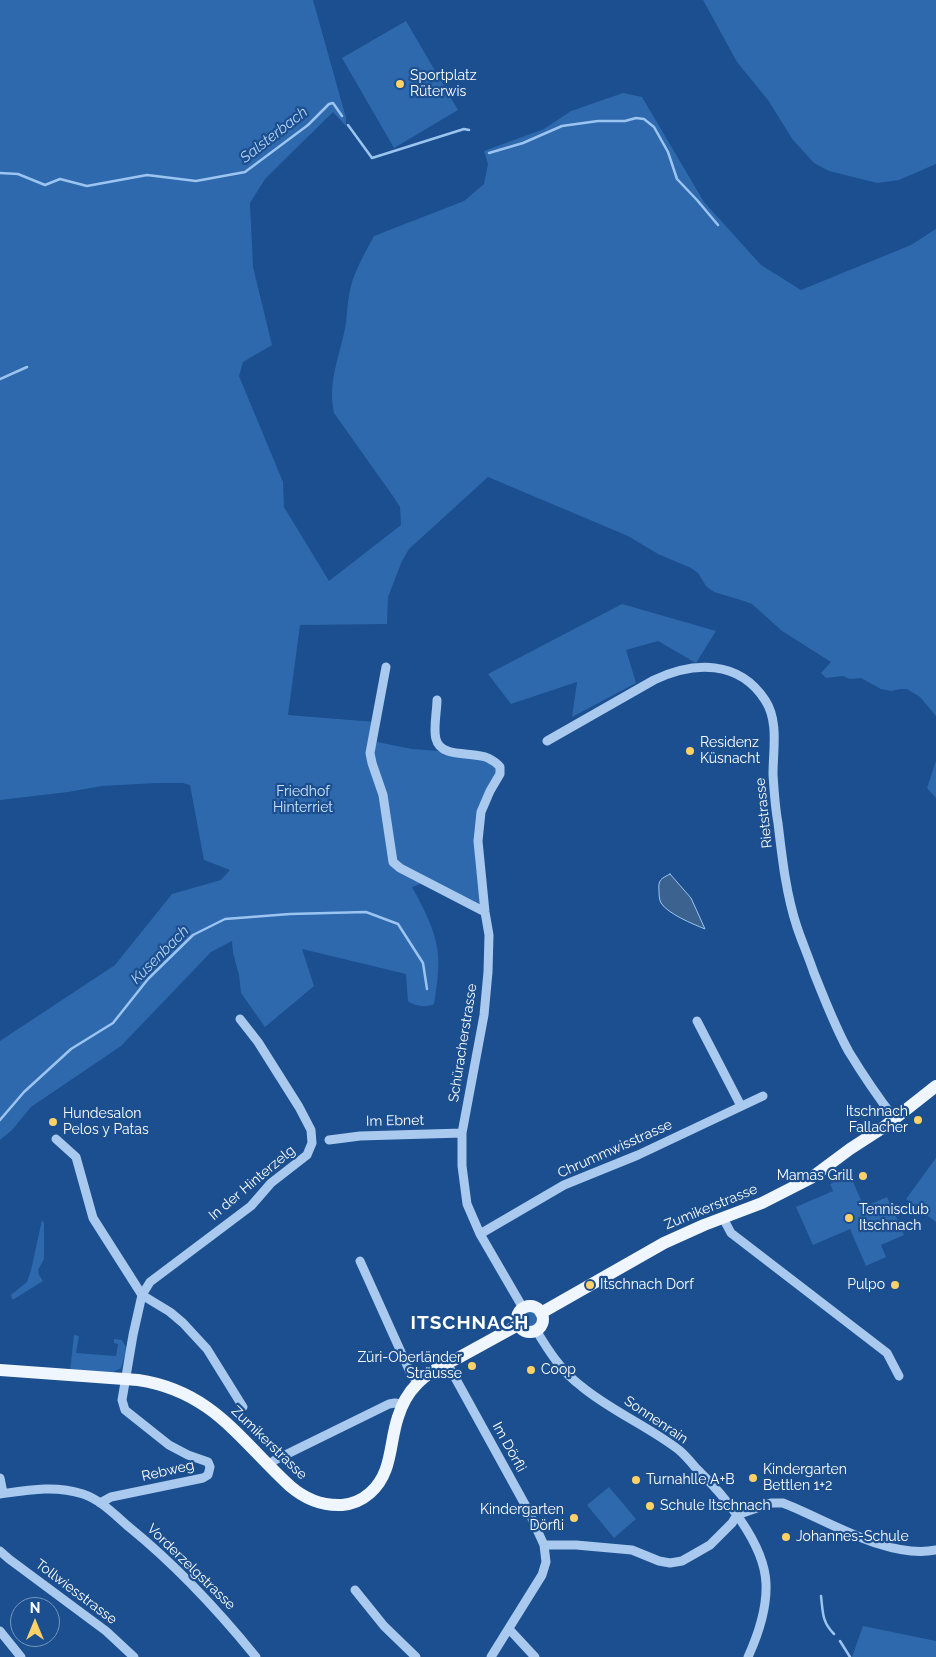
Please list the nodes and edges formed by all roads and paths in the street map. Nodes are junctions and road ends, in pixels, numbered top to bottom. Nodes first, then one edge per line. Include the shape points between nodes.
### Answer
1 (386, 667) dead end
2 (437, 700) dead end
3 (547, 740) dead end
4 (485, 912) junction
5 (240, 1019) dead end
6 (697, 1021) dead end
7 (936, 1086) edge
8 (763, 1096) dead end
9 (742, 1106) junction
10 (894, 1118) junction
11 (462, 1134) junction
12 (56, 1138) dead end
13 (329, 1140) dead end
14 (724, 1218) junction
15 (480, 1234) junction
16 (360, 1261) dead end
17 (142, 1296) junction
18 (523, 1308) junction
19 (541, 1313) junction
20 (518, 1325) junction
21 (536, 1330) junction
22 (447, 1364) junction
23 (0, 1370) edge
24 (898, 1376) dead end
25 (125, 1379) junction
26 (418, 1382) junction
27 (402, 1404) junction
28 (244, 1407) dead end
29 (270, 1464) junction
30 (0, 1478) edge
31 (2, 1493) edge
32 (100, 1503) junction
33 (737, 1515) junction
34 (544, 1545) junction
35 (0, 1550) edge
36 (936, 1550) edge
37 (355, 1590) dead end
38 (509, 1630) junction
39 (0, 1631) edge
40 (20, 1657) edge
41 (134, 1657) edge
42 (256, 1657) edge
43 (416, 1657) edge
44 (491, 1657) edge
45 (535, 1657) edge
46 (748, 1657) edge

1 - 4 street via 370,753 383,795 394,862
2 - 4 street, Schüracherstrasse via 436,738 439,746 450,752 487,757 500,767 500,774 481,812 478,842
3 - 10 street, Rietstrasse via 654,680 685,668 701,666 730,671 759,692 767,702 774,728 777,820 797,926 842,1038
4 - 11 street, Schüracherstrasse via 489,935 484,1015
5 - 17 street, In der Hinterzelg via 298,1107 311,1130 312,1143 307,1155 271,1183 251,1206 150,1282
6 - 9 street
7 - 10 main road, Zumikerstrasse
8 - 9 street, Chrummwisstrasse
9 - 15 street, Chrummwisstrasse via 638,1155 564,1185
10 - 14 main road, Zumikerstrasse via 811,1178 762,1204
11 - 13 street, Im Ebnet via 360,1136
11 - 15 street, Schüracherstrasse via 467,1204
12 - 17 street via 76,1157 93,1218
14 - 19 main road, Zumikerstrasse via 664,1243
14 - 24 street via 731,1233 887,1353
15 - 18 street, Schüracherstrasse
16 - 26 street via 410,1372
17 - 25 street, Rebweg
17 - 28 street via 170,1312 207,1349
18 - 19 main road via 533,1306
18 - 20 main road via 517,1315
19 - 21 main road via 542,1322
20 - 21 main road via 526,1331
20 - 22 main road, Zumikerstrasse
21 - 33 street, Sonnenrain via 574,1381 680,1452
22 - 26 main road, Zumikerstrasse
22 - 34 street, Im Dörfli
23 - 25 main road, Zumikerstrasse
25 - 29 main road, Zumikerstrasse via 163,1386 199,1401 225,1420
25 - 32 street, Rebweg via 122,1400 125,1410 169,1445 208,1462 210,1471 203,1478 111,1497
26 - 27 main road, Zumikerstrasse
27 - 29 street via 390,1404
27 - 29 main road, Zumikerstrasse via 383,1476 375,1489 358,1501 336,1505 311,1499 296,1490
30 - 31 street
31 - 32 street via 60,1489 85,1494
32 - 42 street, Vorderzelgstrasse via 185,1576 222,1614
33 - 34 street via 710,1545 682,1561 670,1563 632,1550
33 - 36 street via 783,1503 881,1545 918,1552
33 - 46 street, Sonnenrain via 762,1562 766,1583 764,1610
34 - 38 street via 546,1562 542,1575
35 - 41 street, Tollwiesstrasse via 106,1631
37 - 43 street via 384,1626
38 - 44 street
38 - 45 street
39 - 40 street

